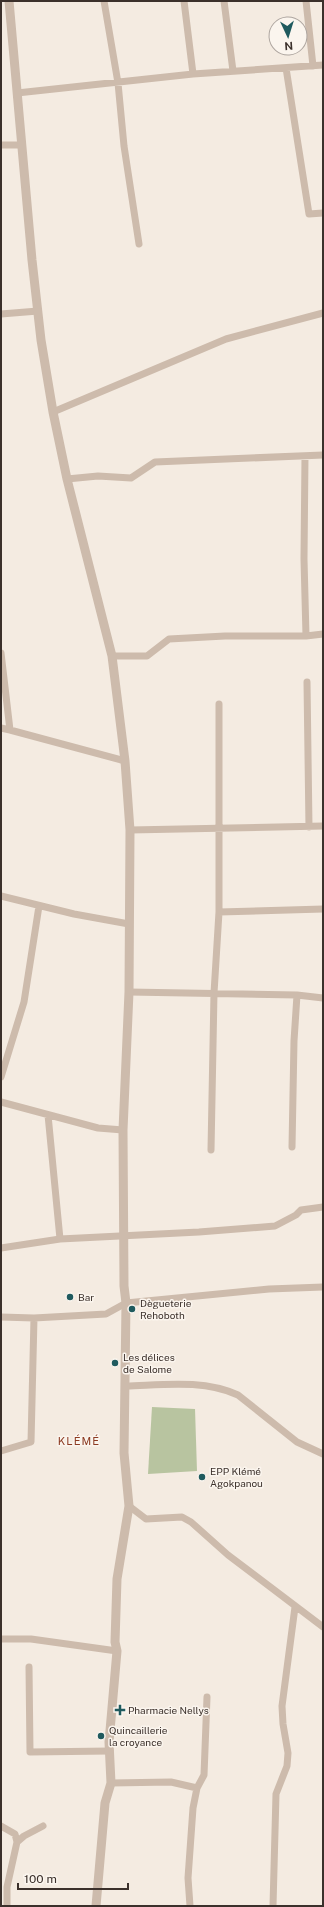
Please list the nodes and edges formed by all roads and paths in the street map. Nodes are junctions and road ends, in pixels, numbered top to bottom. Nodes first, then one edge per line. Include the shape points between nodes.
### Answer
1 (9, 1) edge
2 (104, 1) edge
3 (184, 1) edge
4 (224, 1) edge
5 (306, 1) edge
6 (323, 65) edge
7 (313, 66) junction
8 (286, 68) junction
9 (233, 71) junction
10 (193, 74) junction
11 (118, 83) junction
12 (17, 93) junction
13 (1, 145) edge
14 (22, 145) junction
15 (323, 213) edge
16 (139, 244) dead end
17 (38, 311) junction
18 (323, 313) edge
19 (1, 314) edge
20 (53, 412) junction
21 (323, 455) edge
22 (305, 456) junction
23 (67, 479) junction
24 (323, 634) edge
25 (306, 636) junction
26 (1, 653) edge
27 (112, 656) junction
28 (307, 682) dead end
29 (219, 704) dead end
30 (1, 728) edge
31 (10, 730) junction
32 (125, 761) junction
33 (323, 826) edge
34 (309, 827) junction
35 (220, 828) junction
36 (130, 830) junction
37 (1, 896) edge
38 (39, 906) junction
39 (323, 909) edge
40 (219, 912) junction
41 (129, 924) junction
42 (129, 992) junction
43 (214, 993) junction
44 (297, 995) junction
45 (323, 998) edge
46 (1, 1077) edge
47 (1, 1102) edge
48 (48, 1115) junction
49 (123, 1130) junction
50 (292, 1147) dead end
51 (211, 1150) dead end
52 (323, 1207) edge
53 (124, 1235) junction
54 (60, 1239) junction
55 (1, 1248) edge
56 (323, 1287) edge
57 (126, 1303) junction
58 (1, 1317) edge
59 (34, 1318) junction
60 (126, 1386) junction
61 (1, 1451) edge
62 (323, 1454) edge
63 (128, 1506) junction
64 (295, 1607) junction
65 (323, 1627) edge
66 (1, 1638) edge
67 (117, 1651) junction
68 (30, 1667) dead end
69 (207, 1697) dead end
70 (110, 1750) junction
71 (111, 1783) junction
72 (196, 1788) junction
73 (1, 1826) edge
74 (44, 1826) dead end
75 (17, 1842) junction
76 (7, 1906) edge
77 (96, 1906) edge
78 (190, 1906) edge
79 (273, 1906) edge

1 - 12 street
2 - 11 street
3 - 10 street
4 - 9 street
5 - 7 street
6 - 7 street
7 - 8 street
8 - 9 street
8 - 15 street via 309,214
9 - 10 street
10 - 11 street
11 - 12 street
11 - 16 street via 124,146
12 - 14 street
13 - 14 street
14 - 17 street
17 - 19 street
17 - 20 street
18 - 20 street via 226,339
20 - 23 street
21 - 22 street
22 - 23 street via 155,462 131,478 98,476
22 - 25 street
23 - 27 street
24 - 25 street
25 - 27 street via 169,639 147,656
26 - 31 street
27 - 32 street
28 - 34 street
29 - 35 street
30 - 31 street
31 - 32 street
32 - 36 street
33 - 34 street
34 - 35 street
35 - 36 street
35 - 40 street
36 - 41 street
37 - 38 street
38 - 41 street
38 - 46 street via 24,1002
39 - 40 street
40 - 43 street
41 - 42 street
42 - 43 street
42 - 49 street
43 - 44 street
43 - 51 street
44 - 45 street
44 - 50 street
47 - 48 street
48 - 49 street via 98,1128
48 - 54 street
49 - 53 street
52 - 53 street via 301,1210 275,1226
53 - 54 street
53 - 57 street
54 - 55 street
56 - 57 street via 269,1289
57 - 59 street via 106,1314
57 - 60 street
58 - 59 street
59 - 61 street via 31,1442
60 - 62 street via 199,1385 227,1390 238,1395 297,1442
60 - 63 street via 124,1453
63 - 64 street via 146,1519 182,1517 192,1522 228,1555
63 - 67 street via 117,1579
64 - 65 street
64 - 79 street via 282,1706 288,1753 287,1766 276,1794
66 - 67 street
67 - 70 street via 112,1692
68 - 70 street via 30,1752
69 - 72 street via 204,1775
70 - 71 street
71 - 72 street via 171,1782
71 - 77 street via 105,1802
72 - 78 street via 188,1878
73 - 75 street via 15,1834
74 - 75 street
75 - 76 street via 7,1887

